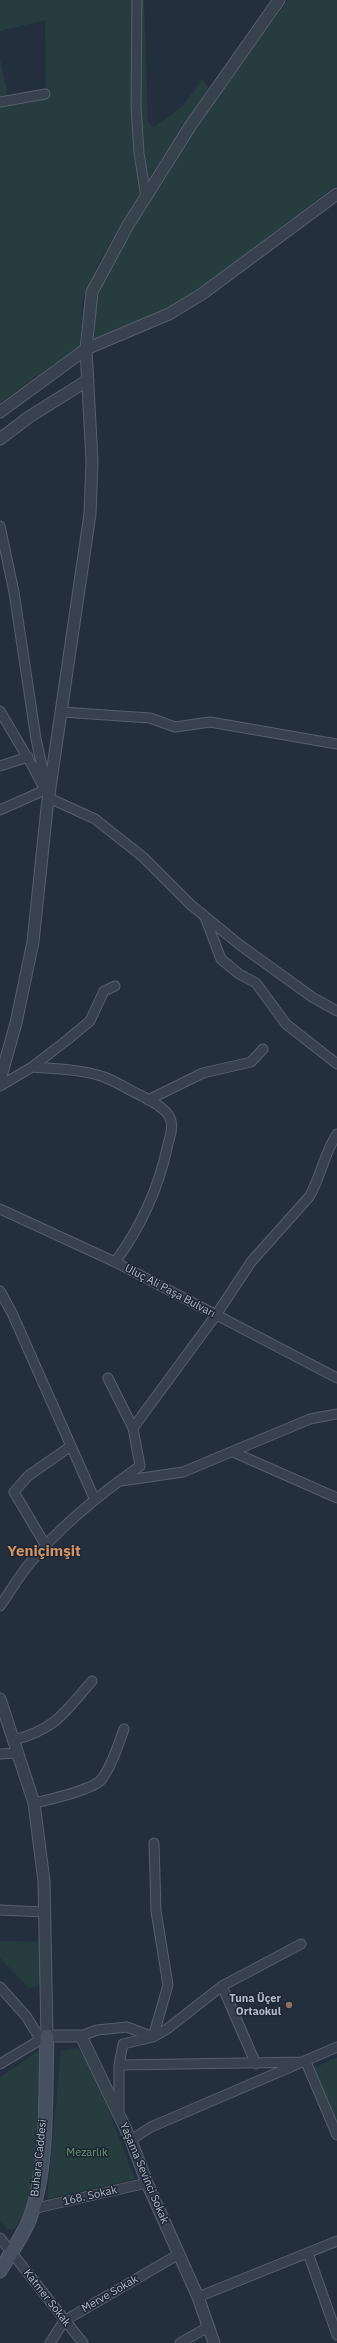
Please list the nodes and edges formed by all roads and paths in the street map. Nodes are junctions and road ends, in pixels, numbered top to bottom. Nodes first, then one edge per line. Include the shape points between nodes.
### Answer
1 (137, 0) edge
2 (279, 0) edge
3 (45, 94) dead end
4 (0, 102) edge
5 (337, 194) edge
6 (146, 196) junction
7 (86, 349) junction
8 (88, 380) junction
9 (0, 412) edge
10 (0, 439) edge
11 (0, 526) edge
12 (0, 711) edge
13 (62, 712) junction
14 (337, 744) edge
15 (28, 757) junction
16 (0, 766) edge
17 (47, 794) junction
18 (0, 810) edge
19 (204, 916) junction
20 (115, 986) dead end
21 (337, 1011) edge
22 (263, 1049) dead end
23 (337, 1064) edge
24 (32, 1067) junction
25 (0, 1080) edge
26 (0, 1086) edge
27 (148, 1100) junction
28 (337, 1134) edge
29 (0, 1209) edge
30 (115, 1262) junction
31 (0, 1291) edge
32 (216, 1316) junction
33 (108, 1378) dead end
34 (337, 1378) edge
35 (337, 1414) edge
36 (133, 1428) junction
37 (71, 1446) junction
38 (233, 1452) junction
39 (118, 1482) junction
40 (337, 1498) edge
41 (95, 1500) junction
42 (46, 1546) junction
43 (0, 1606) edge
44 (92, 1681) dead end
45 (0, 1699) edge
46 (124, 1729) dead end
47 (14, 1740) junction
48 (18, 1753) junction
49 (0, 1754) edge
50 (34, 1803) junction
51 (154, 1843) dead end
52 (0, 1910) edge
53 (44, 1912) junction
54 (301, 1944) dead end
55 (222, 1986) junction
56 (0, 1987) edge
57 (81, 2036) junction
58 (153, 2037) junction
59 (44, 2038) junction
60 (337, 2047) edge
61 (306, 2062) junction
62 (0, 2064) edge
63 (256, 2064) junction
64 (119, 2065) junction
65 (119, 2115) junction
66 (337, 2135) edge
67 (131, 2140) junction
68 (147, 2184) junction
69 (32, 2209) junction
70 (0, 2238) edge
71 (337, 2241) edge
72 (11, 2252) junction
73 (308, 2253) junction
74 (180, 2254) junction
75 (0, 2271) edge
76 (198, 2297) junction
77 (64, 2321) junction
78 (208, 2327) junction
79 (337, 2335) edge
80 (50, 2343) edge
81 (84, 2343) edge
82 (180, 2343) edge
83 (214, 2343) edge

1 - 6 street via 136,106 139,153
2 - 6 street via 191,125
3 - 4 street
5 - 7 street via 185,305
6 - 7 street via 92,292
7 - 8 street
7 - 9 street
8 - 10 street via 28,417
8 - 13 street via 92,461 90,514
11 - 17 street via 14,592
12 - 15 street
13 - 14 street via 150,718 175,727 210,722
13 - 17 street
15 - 16 street
15 - 17 street
17 - 18 street
17 - 19 street via 95,819 143,856
17 - 25 street via 33,942 16,1023
19 - 21 street via 312,997
19 - 23 street via 221,959 239,974 256,983 286,1024
20 - 24 street via 104,991 90,1020
22 - 27 street via 251,1062 203,1073
24 - 26 street
24 - 27 street via 74,1070 104,1077
27 - 30 street via 167,1112 170,1117 172,1125 166,1161 145,1214 130,1242
28 - 32 street via 323,1159 316,1186 309,1197 251,1262
29 - 30 street, Uluç Ali Paşa Bulvarı
30 - 32 street, Uluç Ali Paşa Bulvarı
31 - 37 street
32 - 34 street, Uluç Ali Paşa Bulvarı
32 - 36 street
33 - 36 street
35 - 38 street via 310,1420
36 - 39 street via 140,1466
37 - 41 street
37 - 42 street via 28,1476 14,1492
38 - 39 street via 183,1472
38 - 40 street
39 - 41 street
41 - 42 street via 66,1524
42 - 43 street via 30,1563
44 - 47 street via 55,1723 34,1735
45 - 47 street
46 - 50 street via 100,1780 64,1797
47 - 48 street
48 - 49 street
48 - 50 street
50 - 53 street via 44,1881
51 - 58 street via 156,1911 168,1985
52 - 53 street
53 - 59 street
54 - 55 street
55 - 58 street via 168,2029
55 - 63 street
56 - 59 street
57 - 58 street via 97,2030 127,2027
57 - 59 street
57 - 65 street, Yaşama Sevinci Sokak
58 - 64 street via 123,2044
59 - 62 street
59 - 69 main road, Buhara Caddesi via 43,2148 38,2189
60 - 61 street
61 - 63 street
61 - 66 street
61 - 67 street via 151,2127
63 - 64 street
64 - 65 street
65 - 67 street, Yaşama Sevinci Sokak
67 - 68 street, Yaşama Sevinci Sokak
68 - 69 street, 168. Sokak
68 - 74 street, Yaşama Sevinci Sokak
69 - 72 main road, Buhara Caddesi via 30,2218
70 - 72 street, Katmer Sokak
71 - 73 street
72 - 75 main road, Buhara Caddesi
72 - 77 street, Katmer Sokak
73 - 76 street
73 - 79 street
74 - 76 street, Yaşama Sevinci Sokak
74 - 77 street, Merve Sokak
76 - 78 street, Yaşama Sevinci Sokak
77 - 80 street, Merve Sokak
77 - 81 street, Katmer Sokak
78 - 82 street
78 - 83 street, Yaşama Sevinci Sokak

